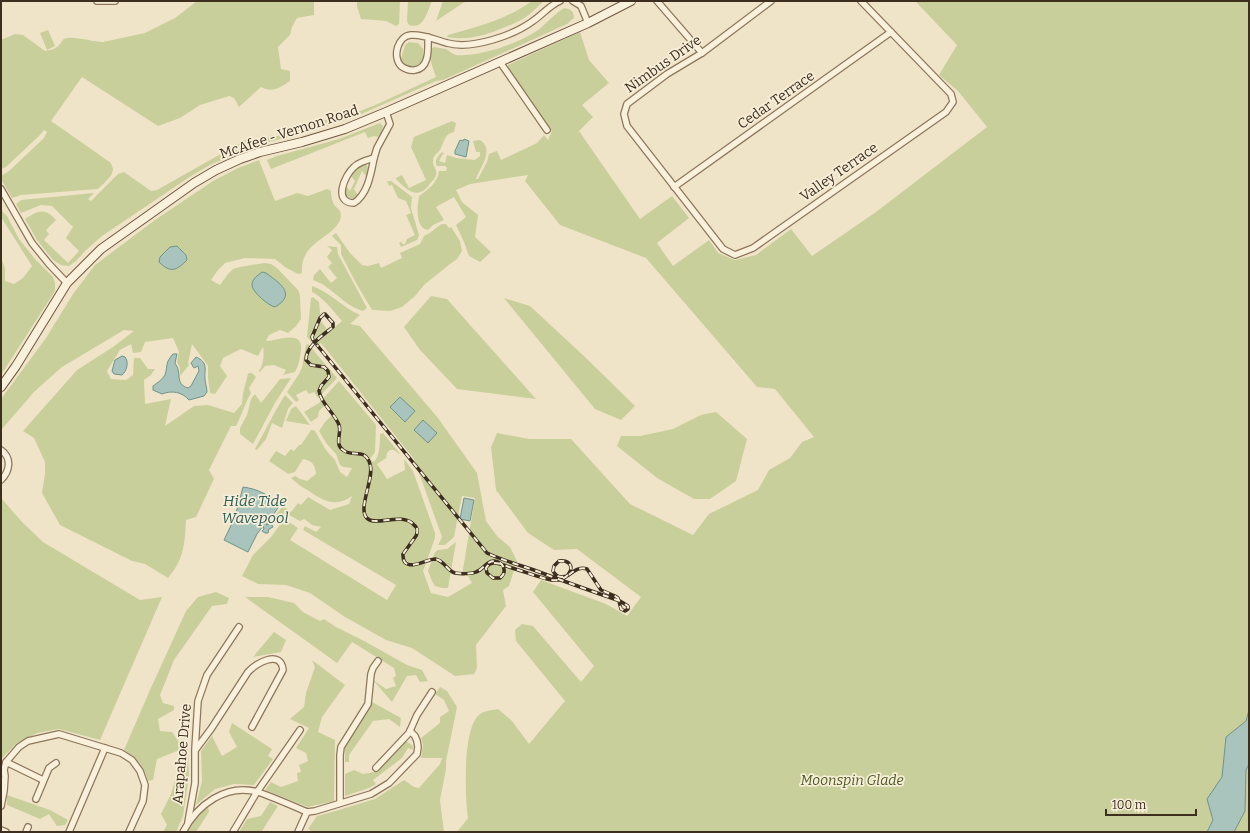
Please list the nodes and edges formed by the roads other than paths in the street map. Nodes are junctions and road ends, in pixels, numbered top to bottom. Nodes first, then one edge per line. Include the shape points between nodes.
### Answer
1 (97, 1) edge
2 (115, 1) edge
3 (560, 1) edge
4 (573, 1) edge
5 (631, 1) edge
6 (657, 1) edge
7 (771, 1) edge
8 (861, 1) edge
9 (588, 23) junction
10 (891, 32) junction
11 (428, 37) junction
12 (702, 53) junction
13 (500, 62) junction
14 (386, 112) junction
15 (547, 130) dead end
16 (374, 158) junction
17 (674, 187) junction
18 (1, 190) edge
19 (735, 255) joint
20 (67, 283) junction
21 (1, 387) edge
22 (1, 450) edge
23 (1, 480) edge
24 (239, 627) dead end
25 (378, 661) dead end
26 (432, 692) dead end
27 (252, 727) dead end
28 (300, 730) dead end
29 (410, 731) junction
30 (105, 748) junction
31 (195, 749) junction
32 (6, 762) junction
33 (56, 763) dead end
34 (376, 768) dead end
35 (43, 780) junction
36 (257, 792) junction
37 (36, 799) dead end
38 (340, 803) junction
39 (1, 806) edge
40 (307, 812) junction
41 (188, 822) junction
42 (1, 830) edge
43 (6, 832) edge
44 (69, 832) edge
45 (129, 832) edge
46 (183, 832) edge
47 (233, 832) edge
48 (298, 832) edge

1 - 2 street
3 - 11 street via 524,26 487,42 448,44
4 - 9 street via 581,6
5 - 9 main road, McAfee - Vernon Road
6 - 12 street
7 - 12 street, Nimbus Drive
8 - 10 street
9 - 13 main road, McAfee - Vernon Road
10 - 17 street, Cedar Terrace
10 - 19 street, Valley Terrace via 951,94 953,102 946,112 753,248
11 - 11 street via 410,35 400,41 396,51 400,65 410,71 422,68 426,61
12 - 17 street, Nimbus Drive via 667,74 627,104 624,114 627,126
13 - 14 main road, McAfee - Vernon Road
13 - 15 street
14 - 16 street via 390,124
14 - 20 main road, McAfee - Vernon Road via 345,129 260,152 216,170 101,249
16 - 16 street via 357,164 348,174 342,190 347,202 354,203 360,198 367,185
17 - 19 street, Nimbus Drive via 723,249
18 - 20 street via 32,243
20 - 21 main road, McAfee - Vernon Road
22 - 23 street via 7,456 9,468
24 - 31 street, Arapahoe Drive via 207,675 198,701
25 - 38 street via 371,674 368,704 341,747
26 - 29 street
27 - 31 street via 283,670 283,665 274,659 264,660 248,672
28 - 36 street
29 - 34 street
29 - 38 street via 415,736 417,754 389,783 371,794
30 - 32 street via 59,734 28,741
30 - 44 street
30 - 45 street via 132,760 140,771 145,785 143,801
31 - 41 street, Arapahoe Drive via 195,783
32 - 35 street
32 - 39 street
33 - 35 street via 49,768
35 - 37 street
36 - 40 street
36 - 41 street via 225,792 205,804
36 - 47 street
38 - 40 street
40 - 48 street
41 - 46 street
42 - 43 street

